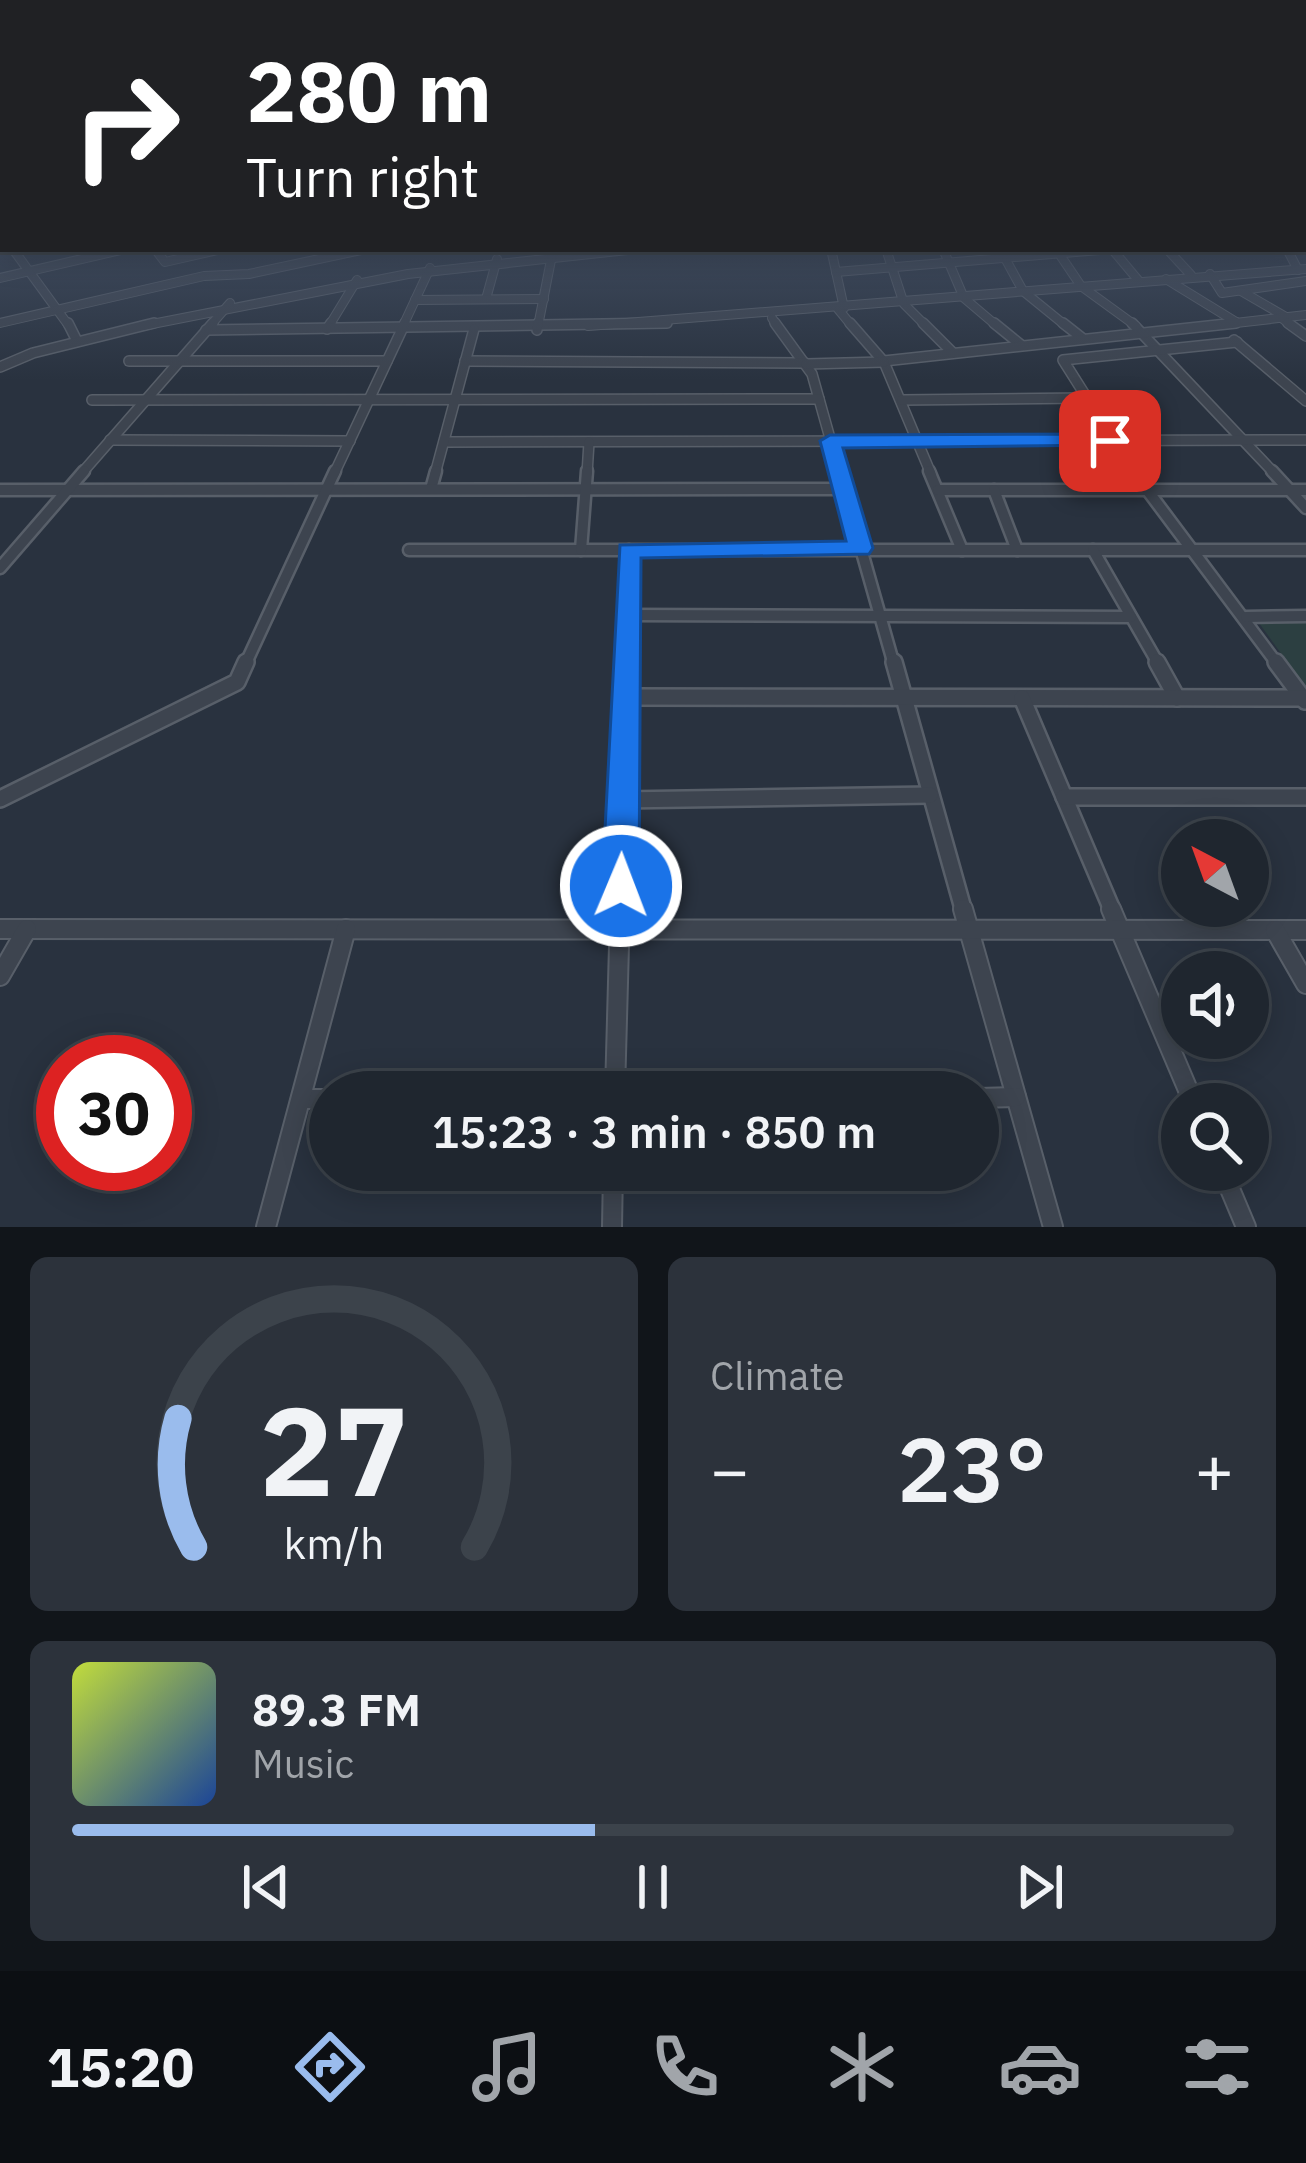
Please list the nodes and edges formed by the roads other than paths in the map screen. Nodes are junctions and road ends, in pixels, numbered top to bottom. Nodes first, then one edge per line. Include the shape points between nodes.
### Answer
1 (28, 266) edge
2 (52, 266) edge
3 (277, 266) edge
4 (438, 266) edge
5 (495, 266) edge
6 (551, 266) edge
7 (835, 266) edge
8 (909, 266) edge
9 (951, 266) edge
10 (1010, 266) edge
11 (1068, 266) edge
12 (1126, 266) edge
13 (1183, 266) edge
14 (430, 268) junction
15 (892, 268) junction
16 (1301, 268) edge
17 (32, 271) junction
18 (836, 272) junction
19 (1210, 274) junction
20 (1191, 275) junction
21 (0, 278) edge
22 (1164, 278) junction
23 (357, 280) junction
24 (1138, 280) junction
25 (1306, 280) edge
26 (1285, 284) junction
27 (1081, 286) junction
28 (1239, 290) junction
29 (1023, 291) junction
30 (1306, 296) edge
31 (964, 298) junction
32 (486, 299) junction
33 (544, 299) junction
34 (415, 300) junction
35 (230, 303) junction
36 (904, 304) junction
37 (61, 308) junction
38 (841, 308) junction
39 (180, 314) junction
40 (1306, 315) edge
41 (772, 318) junction
42 (1284, 318) junction
43 (0, 323) edge
44 (1237, 323) junction
45 (1217, 325) junction
46 (208, 328) junction
47 (402, 328) junction
48 (474, 328) junction
49 (327, 329) junction
50 (537, 330) junction
51 (1144, 331) junction
52 (1306, 336) edge
53 (1082, 338) junction
54 (76, 341) junction
55 (1237, 342) junction
56 (1021, 345) junction
57 (1160, 350) junction
58 (953, 353) junction
59 (129, 361) dead end
60 (179, 361) junction
61 (465, 361) junction
62 (387, 362) junction
63 (884, 362) junction
64 (806, 363) junction
65 (0, 367) edge
66 (1085, 398) junction
67 (819, 399) junction
68 (92, 400) dead end
69 (145, 400) junction
70 (369, 400) junction
71 (455, 400) junction
72 (902, 400) junction
73 (1306, 401) edge
74 (110, 440) junction
75 (1242, 440) junction
76 (1306, 440) edge
77 (350, 441) junction
78 (830, 441) junction
79 (1110, 441) junction
80 (444, 442) junction
81 (589, 442) junction
82 (919, 442) junction
83 (844, 488) junction
84 (431, 489) junction
85 (586, 489) junction
86 (1287, 489) junction
87 (0, 490) edge
88 (67, 490) junction
89 (327, 490) junction
90 (938, 490) junction
91 (994, 490) junction
92 (1151, 490) junction
93 (1306, 490) edge
94 (1306, 508) edge
95 (860, 548) junction
96 (409, 550) dead end
97 (581, 550) junction
98 (629, 550) junction
99 (962, 550) junction
100 (1017, 550) junction
101 (1093, 550) junction
102 (1195, 550) junction
103 (1306, 550) edge
104 (0, 568) edge
105 (627, 615) junction
106 (1306, 616) edge
107 (1131, 617) junction
108 (1246, 617) junction
109 (880, 618) junction
110 (625, 697) junction
111 (902, 698) junction
112 (1022, 698) junction
113 (1177, 698) junction
114 (1305, 700) edge
115 (930, 795) junction
116 (1064, 797) junction
117 (1306, 797) edge
118 (0, 799) edge
119 (623, 800) junction
120 (1120, 928) junction
121 (0, 929) edge
122 (27, 929) junction
123 (346, 929) junction
124 (620, 929) junction
125 (968, 930) junction
126 (1275, 930) junction
127 (1306, 930) edge
128 (0, 976) edge
129 (1306, 984) edge
130 (616, 1071) edge
131 (1185, 1083) edge
132 (999, 1097) edge
133 (1016, 1097) junction
134 (301, 1099) junction
135 (309, 1099) edge
136 (613, 1191) edge
137 (1231, 1191) edge
138 (266, 1227) edge
139 (612, 1227) edge
140 (1053, 1227) edge
141 (1246, 1227) edge

1 - 17 street
2 - 17 street
3 - 37 street
4 - 14 street
5 - 32 street
6 - 33 street
7 - 18 street
8 - 15 street
9 - 31 street
10 - 29 street
11 - 27 street
12 - 24 street
13 - 20 street
14 - 23 street
14 - 34 street
15 - 18 street
15 - 36 street
16 - 19 street
16 - 25 street
17 - 21 street
17 - 37 street
18 - 38 street
19 - 20 street
19 - 28 street via 1222,293
20 - 22 street
22 - 24 street
22 - 44 street
23 - 35 street
23 - 49 street
24 - 27 street
25 - 26 street
26 - 28 street
26 - 30 street
27 - 29 street
27 - 51 street
28 - 42 street
29 - 31 street
29 - 53 street
31 - 36 street
31 - 56 street
32 - 33 street
32 - 34 street
33 - 50 street
34 - 47 street
35 - 39 street
35 - 46 street
36 - 38 street
36 - 58 street
37 - 43 street
37 - 54 street
38 - 41 street
38 - 63 street
39 - 46 street
39 - 54 street
40 - 42 street
41 - 50 street
41 - 64 street
42 - 44 street
42 - 52 street
44 - 45 street
45 - 51 street
45 - 55 street
46 - 49 street
46 - 60 street
47 - 48 street
47 - 49 street
47 - 62 street
48 - 50 street
48 - 61 street
51 - 53 street
51 - 57 street
53 - 56 street
54 - 65 street
55 - 57 street
55 - 73 street
56 - 58 street
57 - 66 street via 1063,360
57 - 75 street
58 - 63 street
59 - 60 street
60 - 62 street
60 - 69 street
61 - 64 street
61 - 71 street
62 - 70 street
63 - 64 street
63 - 72 street
64 - 67 street
66 - 72 street
66 - 79 street
67 - 71 street
67 - 78 street
68 - 69 street
69 - 70 street
69 - 74 street
70 - 71 street
70 - 77 street
71 - 80 street
72 - 82 street
74 - 77 street
74 - 88 street
75 - 76 street
75 - 79 street
75 - 86 street
77 - 89 street
78 - 81 street
78 - 82 street
78 - 83 street
79 - 82 street
79 - 92 street
80 - 81 street
80 - 84 street
81 - 85 street
82 - 90 street
83 - 85 street
83 - 95 street
84 - 85 street
84 - 89 street
85 - 97 street
86 - 92 street
86 - 93 street
86 - 94 street
87 - 88 street
88 - 89 street
88 - 104 street
89 - 118 street via 237,682
90 - 91 street
90 - 99 street
91 - 92 street
91 - 100 street
92 - 102 street
95 - 98 street
95 - 99 street
95 - 109 street
96 - 97 street
97 - 98 street
98 - 105 street
99 - 100 street
100 - 101 street
101 - 102 street
101 - 107 street
102 - 103 street
102 - 108 street
105 - 109 street
105 - 110 street
106 - 108 street
107 - 109 street
107 - 113 street
108 - 114 street
109 - 111 street
110 - 111 street
110 - 119 street
111 - 112 street
111 - 115 street
112 - 113 street
112 - 116 street
113 - 114 street
115 - 119 street
115 - 125 street
116 - 117 street
116 - 120 street
119 - 124 street
120 - 125 street
120 - 126 street
120 - 131 street
121 - 122 street
122 - 123 street
122 - 128 street
123 - 124 street
123 - 134 street
124 - 125 street
124 - 130 street
125 - 133 street
126 - 127 street
126 - 129 street
132 - 133 street
133 - 140 street
134 - 135 street
134 - 138 street
136 - 139 street
137 - 141 street

